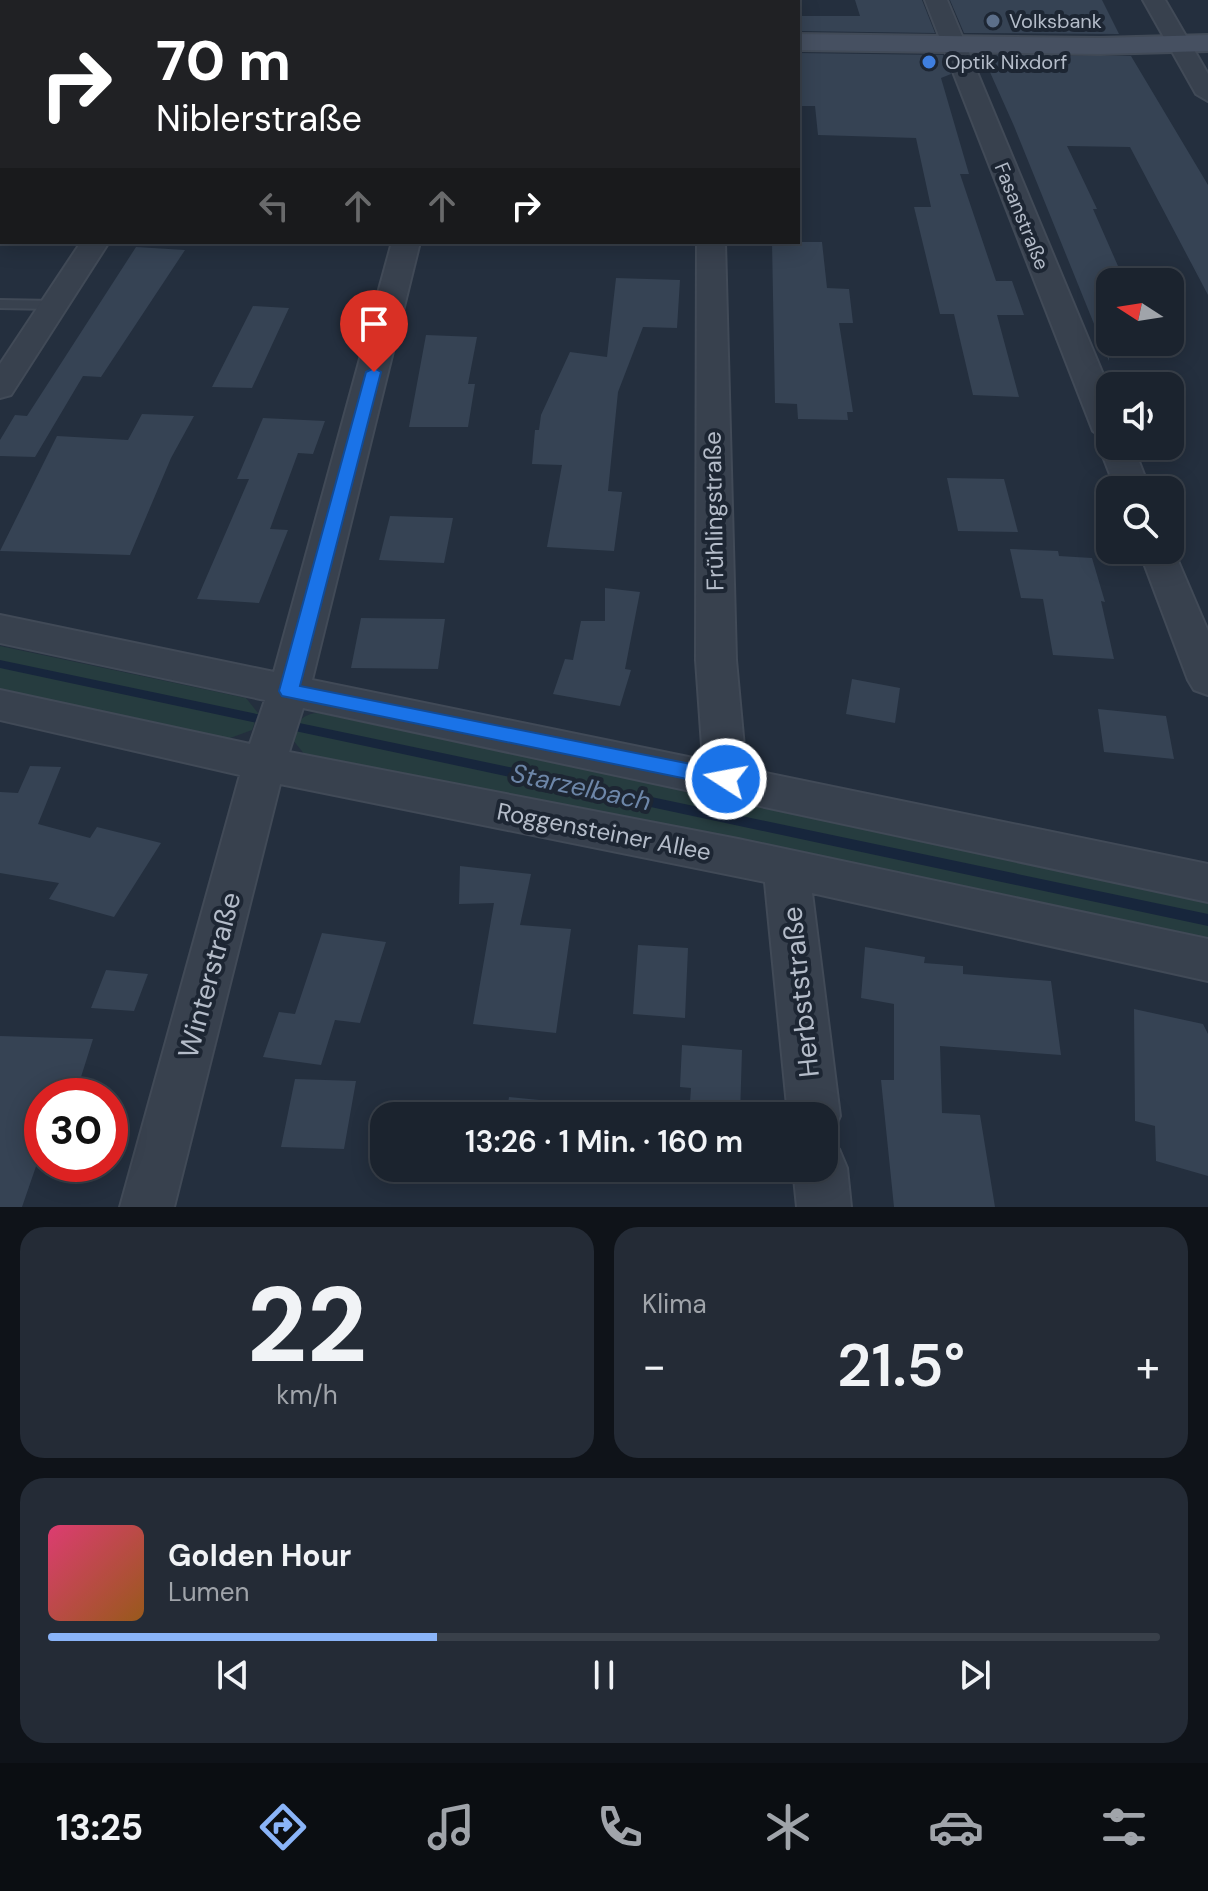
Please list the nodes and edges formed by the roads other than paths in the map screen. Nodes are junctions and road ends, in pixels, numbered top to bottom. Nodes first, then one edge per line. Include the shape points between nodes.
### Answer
1 (936, 0) edge
2 (1154, 0) edge
3 (800, 42) edge
4 (1208, 43) edge
5 (953, 44) junction
6 (1177, 44) junction
7 (1208, 94) edge
8 (94, 244) edge
9 (405, 244) edge
10 (711, 244) edge
11 (0, 304) edge
12 (54, 305) junction
13 (0, 388) edge
14 (1096, 396) edge
15 (1162, 564) edge
16 (0, 629) edge
17 (1208, 680) edge
18 (0, 705) edge
19 (277, 727) junction
20 (726, 779) junction
21 (786, 869) junction
22 (1208, 883) edge
23 (1208, 960) edge
24 (812, 1102) edge
25 (821, 1182) edge
26 (147, 1207) edge
27 (824, 1207) edge

1 - 5 street, Fasanstraße
2 - 6 street
3 - 5 main road
4 - 6 main road
5 - 6 main road
5 - 14 street, Fasanstraße
6 - 7 street
8 - 12 street
9 - 19 street, Winterstraße
10 - 20 street, Frühlingstraße via 716,660
11 - 12 lane
12 - 13 street
15 - 17 street
16 - 19 street, Roggensteiner Allee
18 - 19 street, Roggensteiner Allee
19 - 20 street, Roggensteiner Allee
19 - 21 street, Roggensteiner Allee
19 - 26 street, Winterstraße
20 - 22 street, Roggensteiner Allee
21 - 23 street, Roggensteiner Allee
21 - 24 street, Herbststraße
25 - 27 street

